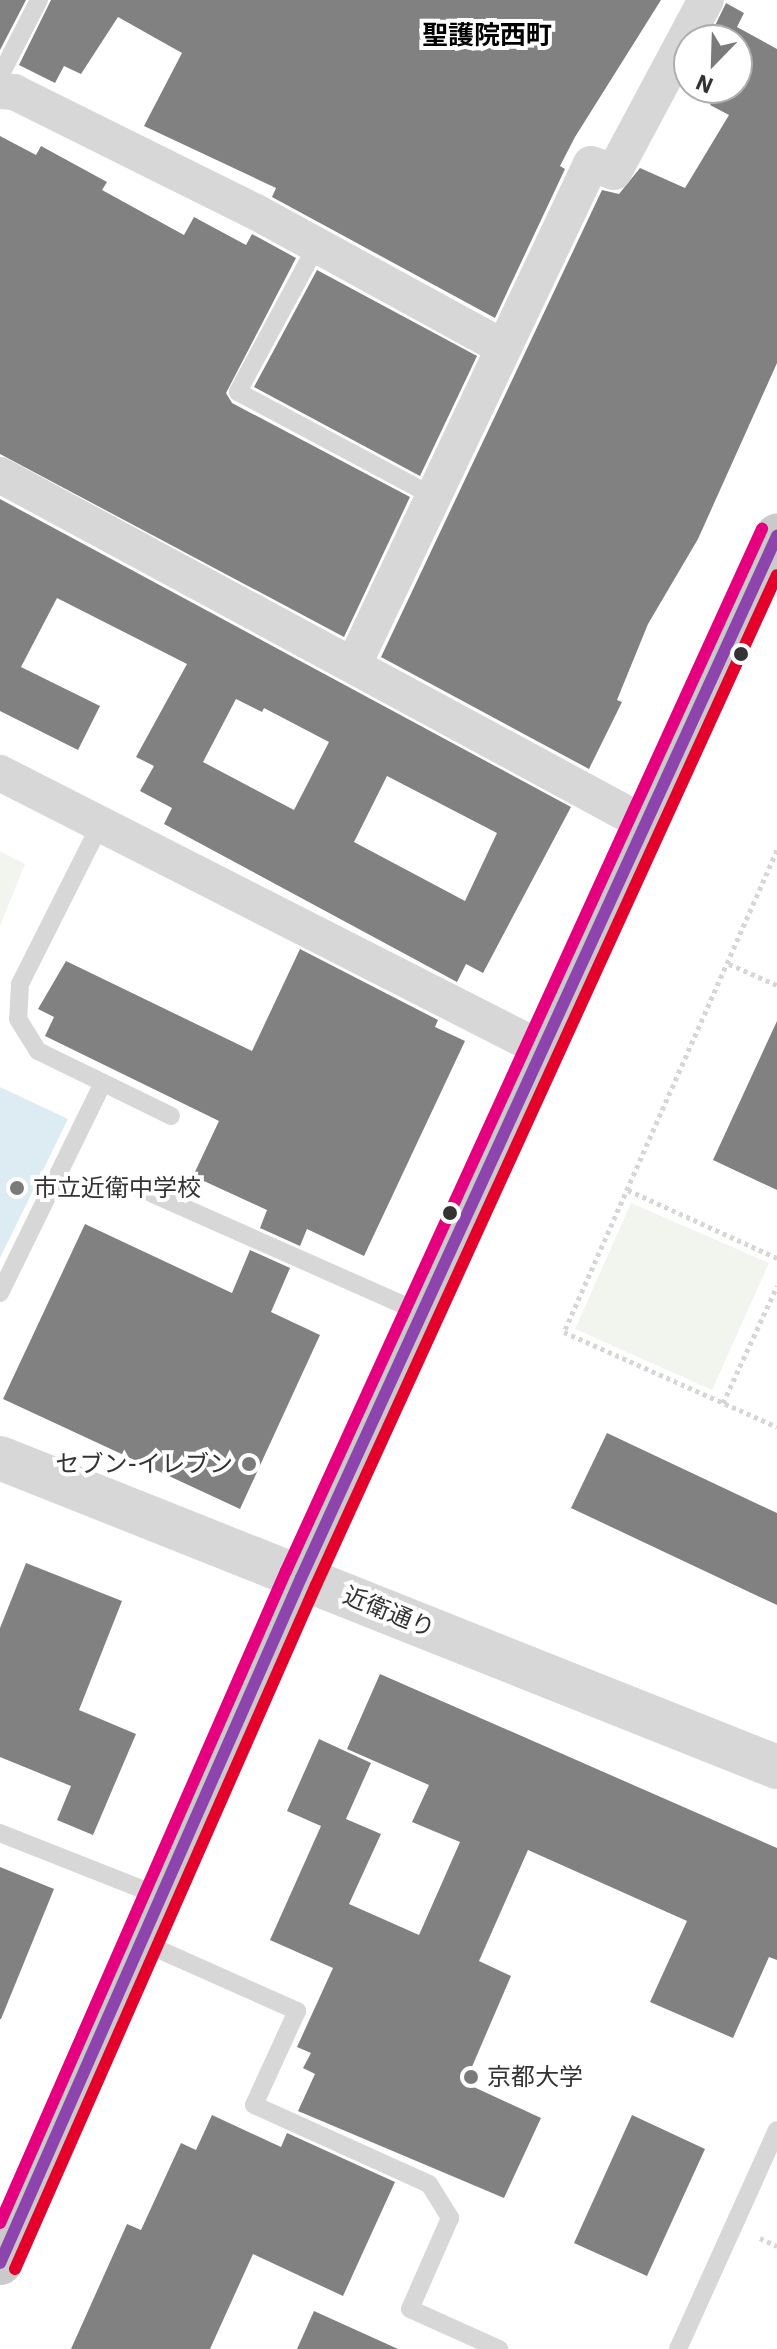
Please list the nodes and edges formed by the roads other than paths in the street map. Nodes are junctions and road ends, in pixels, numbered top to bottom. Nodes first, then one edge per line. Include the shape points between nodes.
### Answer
1 (39, 0) edge
2 (706, 0) edge
3 (0, 75) edge
4 (0, 91) edge
5 (317, 245) junction
6 (503, 347) junction
7 (0, 475) edge
8 (433, 496) junction
9 (777, 536) edge
10 (354, 664) junction
11 (0, 773) edge
12 (101, 823) junction
13 (644, 823) junction
14 (542, 1049) junction
15 (103, 1083) junction
16 (171, 1116) dead end
17 (135, 1186) dead end
18 (0, 1293) edge
19 (422, 1313) junction
20 (0, 1458) edge
21 (301, 1578) junction
22 (777, 1767) edge
23 (0, 1833) edge
24 (159, 1896) junction
25 (140, 1941) junction
26 (777, 2130) edge
27 (0, 2263) edge
28 (499, 2349) edge
29 (678, 2349) edge

1 - 3 lane
2 - 6 street via 614,172 591,164
4 - 5 street via 14,92
5 - 6 street
5 - 8 lane via 238,392
6 - 8 street
7 - 10 street
8 - 10 street
9 - 13 main road
10 - 13 street
11 - 12 street
12 - 14 street
12 - 15 lane via 15,1000 18,1019 38,1051
13 - 14 main road
14 - 19 main road
15 - 16 lane
15 - 18 lane
17 - 19 lane
19 - 21 main road
20 - 21 street, 近衛通り
21 - 22 street, 近衛通り
21 - 24 main road
23 - 24 lane
24 - 25 main road
25 - 27 main road
25 - 28 lane via 297,2011 254,2105 429,2184 450,2218 410,2309
26 - 29 lane

